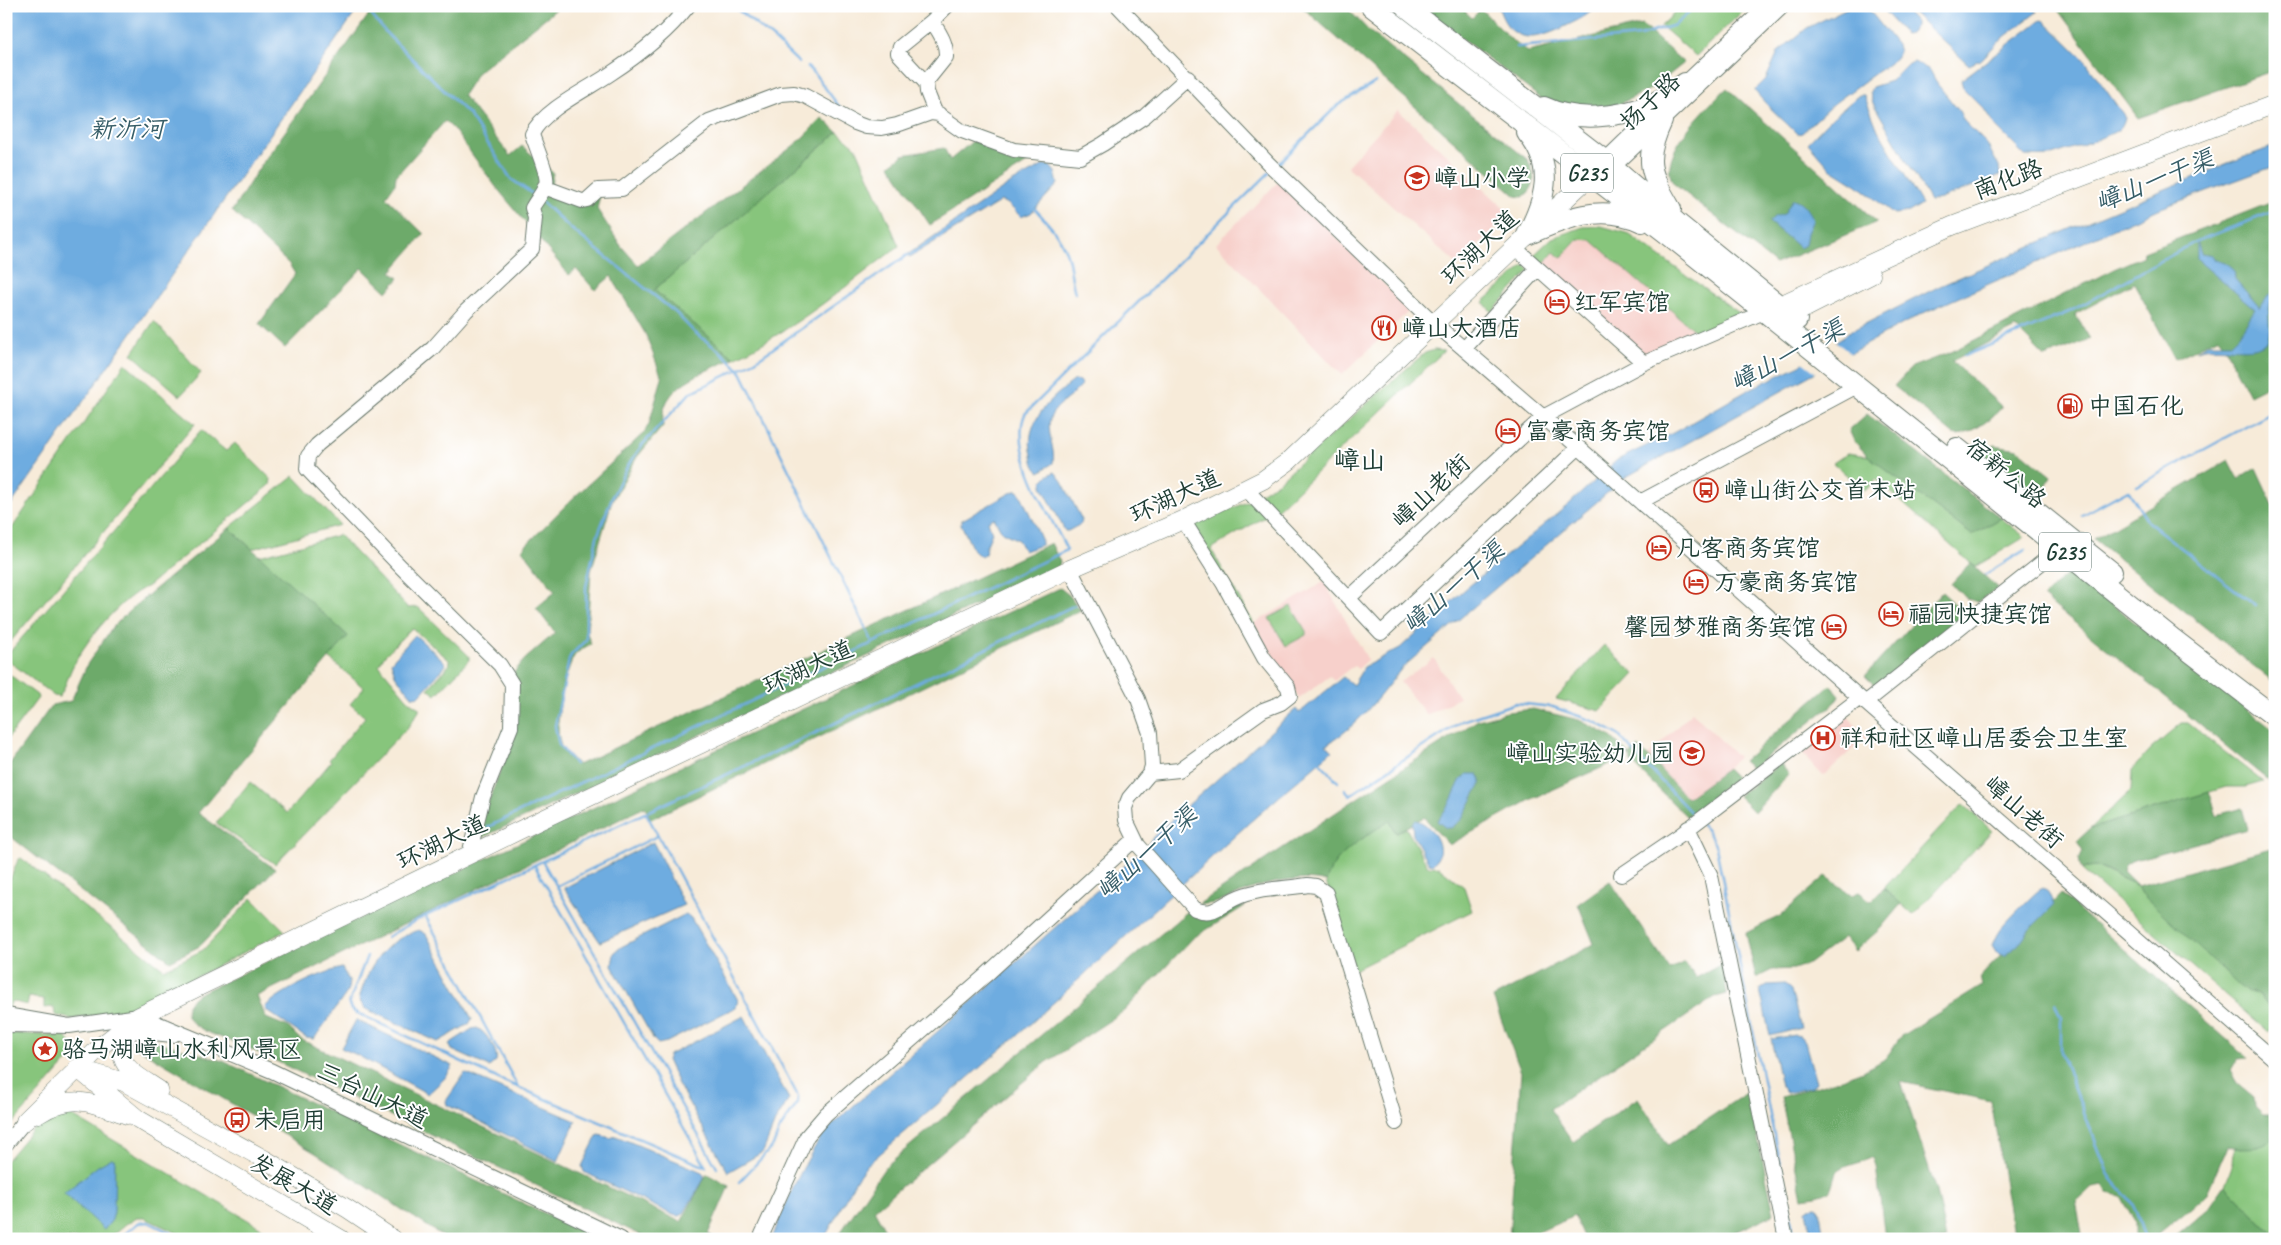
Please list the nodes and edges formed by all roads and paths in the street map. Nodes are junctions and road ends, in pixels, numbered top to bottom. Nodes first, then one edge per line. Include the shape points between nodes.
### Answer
1 (688, 6) edge
2 (948, 6) edge
3 (1118, 6) edge
4 (1371, 6) edge
5 (1405, 6) edge
6 (1767, 6) edge
7 (1783, 6) edge
8 (932, 21) junction
9 (1188, 77) junction
10 (926, 83) junction
11 (1685, 83) junction
12 (1524, 98) junction
13 (2275, 104) edge
14 (1510, 113) junction
15 (939, 114) junction
16 (2275, 116) edge
17 (1662, 120) junction
18 (1609, 163) junction
19 (1590, 176) junction
20 (544, 186) junction
21 (1676, 231) junction
22 (1520, 241) junction
23 (1537, 268) junction
24 (1778, 314) junction
25 (1435, 324) junction
26 (1464, 349) junction
27 (1644, 363) junction
28 (1861, 380) junction
29 (1543, 416) junction
30 (1581, 450) junction
31 (1246, 489) junction
32 (1636, 499) junction
33 (1183, 520) junction
34 (2060, 548) junction
35 (1070, 569) junction
36 (1349, 598) junction
37 (1862, 700) junction
38 (2275, 700) edge
39 (2275, 717) edge
40 (1150, 773) junction
41 (1695, 823) junction
42 (1136, 842) junction
43 (469, 855) junction
44 (1621, 874) dead end
45 (6, 1015) edge
46 (6, 1025) edge
47 (130, 1025) junction
48 (69, 1026) junction
49 (2275, 1060) edge
50 (77, 1068) junction
51 (138, 1119) junction
52 (25, 1122) junction
53 (1396, 1123) dead end
54 (229, 1140) junction
55 (6, 1144) edge
56 (341, 1239) edge
57 (393, 1239) edge
58 (621, 1239) edge
59 (760, 1239) edge
60 (1786, 1239) edge

1 - 20 street via 676,22 640,52 536,126 532,134 546,171
2 - 8 street
3 - 9 street, 嶂山老街
4 - 14 highway, G235
5 - 12 highway, G235
6 - 11 street, 扬子路
7 - 17 street, 扬子路
8 - 10 street via 944,42 946,57
8 - 10 street via 900,47 898,53
9 - 15 street via 1145,116 1080,157 1014,150 962,131
9 - 25 street, 嶂山老街 via 1274,169
10 - 15 street via 935,112
11 - 12 highway via 1648,106 1614,114 1558,114
11 - 18 street, 扬子路
12 - 18 highway, G235
13 - 24 main road, 南化路 via 1952,226
14 - 19 highway, G235
14 - 22 highway via 1534,141 1545,170 1543,199
15 - 20 street via 931,113 882,128 866,127 805,96 794,92 781,94 710,121 622,190 598,190 582,201
16 - 24 main road, 南化路 via 2048,198
17 - 18 street, 扬子路
17 - 21 highway via 1652,147 1652,174
18 - 19 street, 扬子路
18 - 21 highway, G235
19 - 21 highway, G235
19 - 22 main road, 环湖大道
20 - 43 street via 532,208 535,218 532,249 432,348 308,456 307,469 500,665 512,684 511,727 483,796
21 - 22 highway via 1619,214 1599,213 1567,218
21 - 24 highway, G235
22 - 23 street
22 - 25 main road, 环湖大道
23 - 26 street
23 - 27 street
24 - 27 street, 嶂山老街
24 - 28 highway, 宿新公路 / G235
25 - 26 street, 嶂山老街
25 - 31 main road, 环湖大道 via 1289,461
26 - 29 street, 嶂山老街
27 - 29 street, 嶂山老街
28 - 32 street
28 - 34 highway, 宿新公路 / G235
28 - 38 highway, 宿新公路 / G235
29 - 30 street, 嶂山老街
29 - 36 street, 嶂山老街
30 - 32 street, 嶂山老街
30 - 36 street via 1382,633
31 - 33 main road, 环湖大道
31 - 36 street
32 - 37 street, 嶂山老街
33 - 35 main road, 环湖大道
33 - 40 street via 1223,583 1264,658 1288,687 1290,696 1263,710 1179,770
34 - 37 street
34 - 39 highway, 宿新公路 / G235
35 - 40 street via 1145,716 1152,754
35 - 43 main road, 环湖大道
37 - 41 street
37 - 49 street, 嶂山老街
40 - 42 street via 1129,798 1125,808 1126,820
41 - 44 street
41 - 60 street via 1711,876
42 - 53 street via 1194,909 1204,913 1249,894 1308,885 1326,893
42 - 59 street via 826,1114 807,1136
43 - 47 main road, 环湖大道
45 - 48 street
46 - 48 street
47 - 48 street
47 - 48 street
47 - 50 main road, 环湖大道
47 - 54 main road via 121,1047 121,1057 126,1065
47 - 58 street, 三台山大道 via 190,1037 272,1070
50 - 51 main road, 发展大道
50 - 52 main road, 环湖大道
50 - 54 main road, 发展大道 via 124,1082
51 - 52 main road via 76,1100 52,1106
51 - 56 main road, 发展大道
52 - 55 street, 环湖大道
54 - 57 main road, 发展大道

